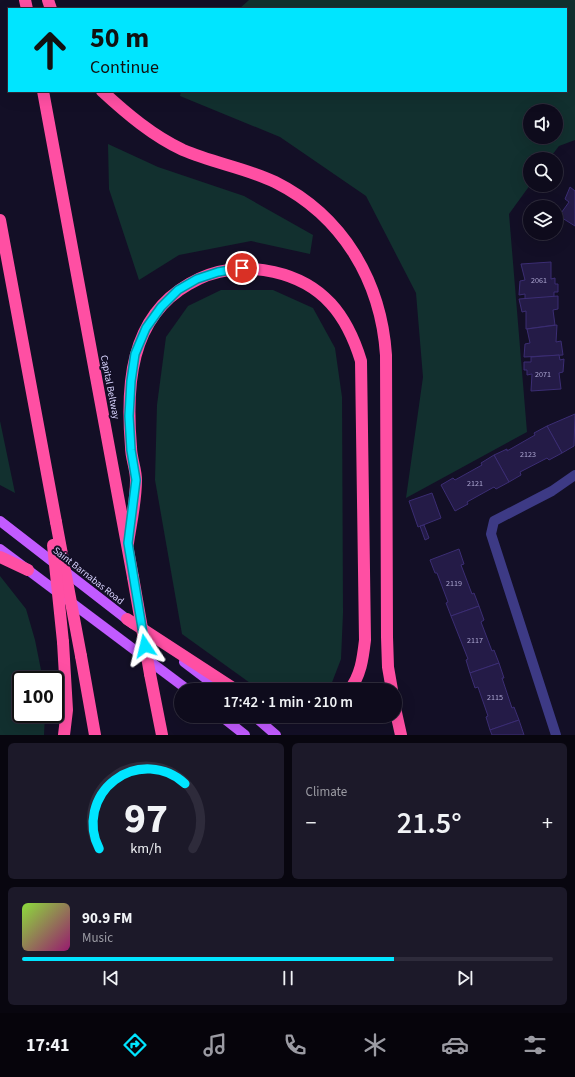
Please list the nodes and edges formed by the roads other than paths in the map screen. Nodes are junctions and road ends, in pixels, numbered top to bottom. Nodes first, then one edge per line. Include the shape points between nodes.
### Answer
1 (42, 92) edge
2 (103, 92) edge
3 (0, 220) edge
4 (0, 268) edge
5 (24, 350) junction
6 (575, 475) edge
7 (54, 520) junction
8 (0, 521) edge
9 (128, 543) junction
10 (0, 549) edge
11 (0, 557) edge
12 (28, 570) junction
13 (127, 619) junction
14 (179, 683) edge
15 (212, 683) edge
16 (225, 683) edge
17 (353, 683) edge
18 (391, 683) edge
19 (230, 723) edge
20 (262, 723) edge
21 (398, 723) edge
22 (64, 735) edge
23 (95, 735) edge
24 (162, 735) edge
25 (245, 735) edge
26 (276, 735) edge
27 (401, 735) edge
28 (556, 735) edge

1 - 9 highway, Capital Beltway
2 - 18 highway via 134,119 163,139 184,150 275,182 299,196 318,210 337,231 353,251 368,277 384,330 386,355 387,636
3 - 5 highway
4 - 5 highway
5 - 7 highway
6 - 28 lane via 552,491 494,521 491,534
7 - 22 highway, bridge via 68,710
7 - 23 highway, bridge
8 - 13 main road, Saint Barnabas Road
9 - 17 highway via 136,480 129,416 131,381 135,354 146,328 161,307 178,290 197,279 218,272 242,268 265,270 287,275 308,284 326,298 343,318 355,341 361,362 364,657
9 - 24 highway, Capital Beltway, bridge
10 - 12 main road
11 - 12 highway
12 - 14 main road
13 - 15 main road, Saint Barnabas Road
13 - 16 highway
19 - 25 main road
20 - 26 main road
21 - 27 highway

